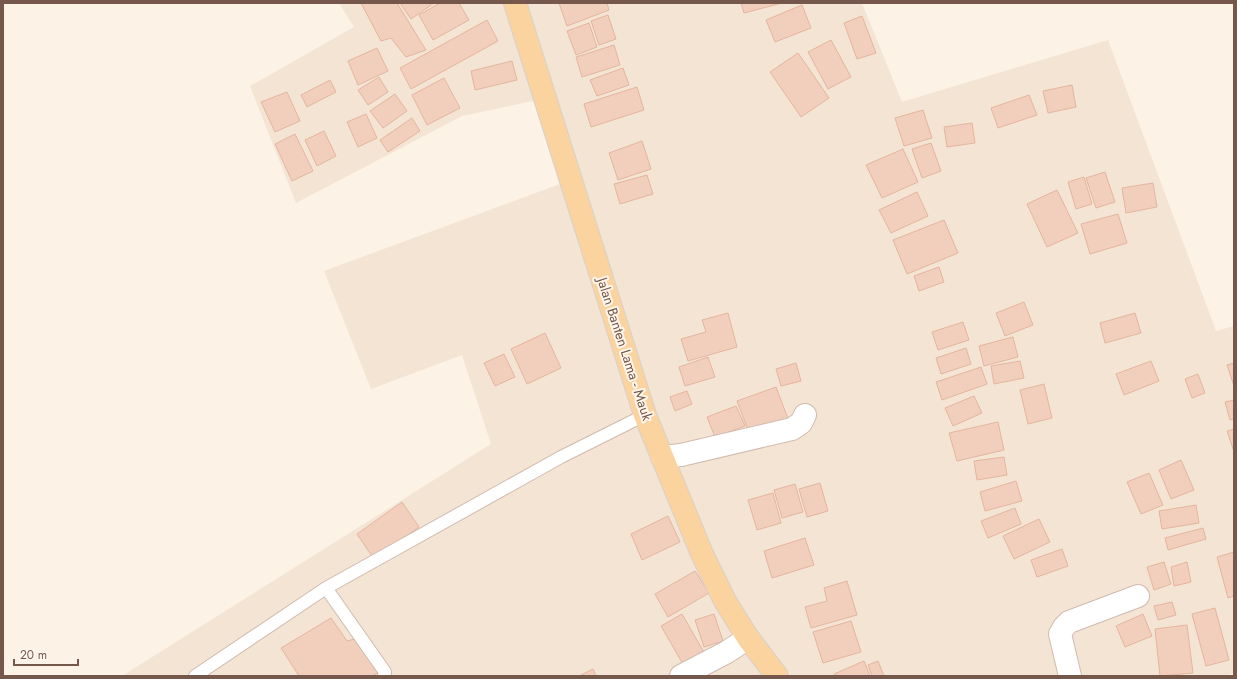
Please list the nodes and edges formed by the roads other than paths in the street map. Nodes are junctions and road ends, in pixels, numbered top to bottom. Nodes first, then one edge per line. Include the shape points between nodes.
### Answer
1 (515, 3) edge
2 (645, 415) junction
3 (805, 415) dead end
4 (662, 456) junction
5 (326, 588) junction
6 (1138, 596) dead end
7 (748, 638) junction
8 (195, 676) edge
9 (384, 676) edge
10 (681, 676) edge
11 (777, 676) edge
12 (1070, 676) edge

1 - 2 main road, Jalan Banten Lama - Mauk
2 - 4 main road, Jalan Banten Lama - Mauk
2 - 5 lane via 561,457
3 - 4 street via 792,429 681,455
4 - 7 main road, Jalan Banten Lama - Mauk via 702,554 725,601
5 - 8 lane
5 - 9 lane via 385,672
6 - 12 street via 1070,622 1064,627 1060,634
7 - 10 street
7 - 11 main road, Jalan Banten Lama - Mauk

